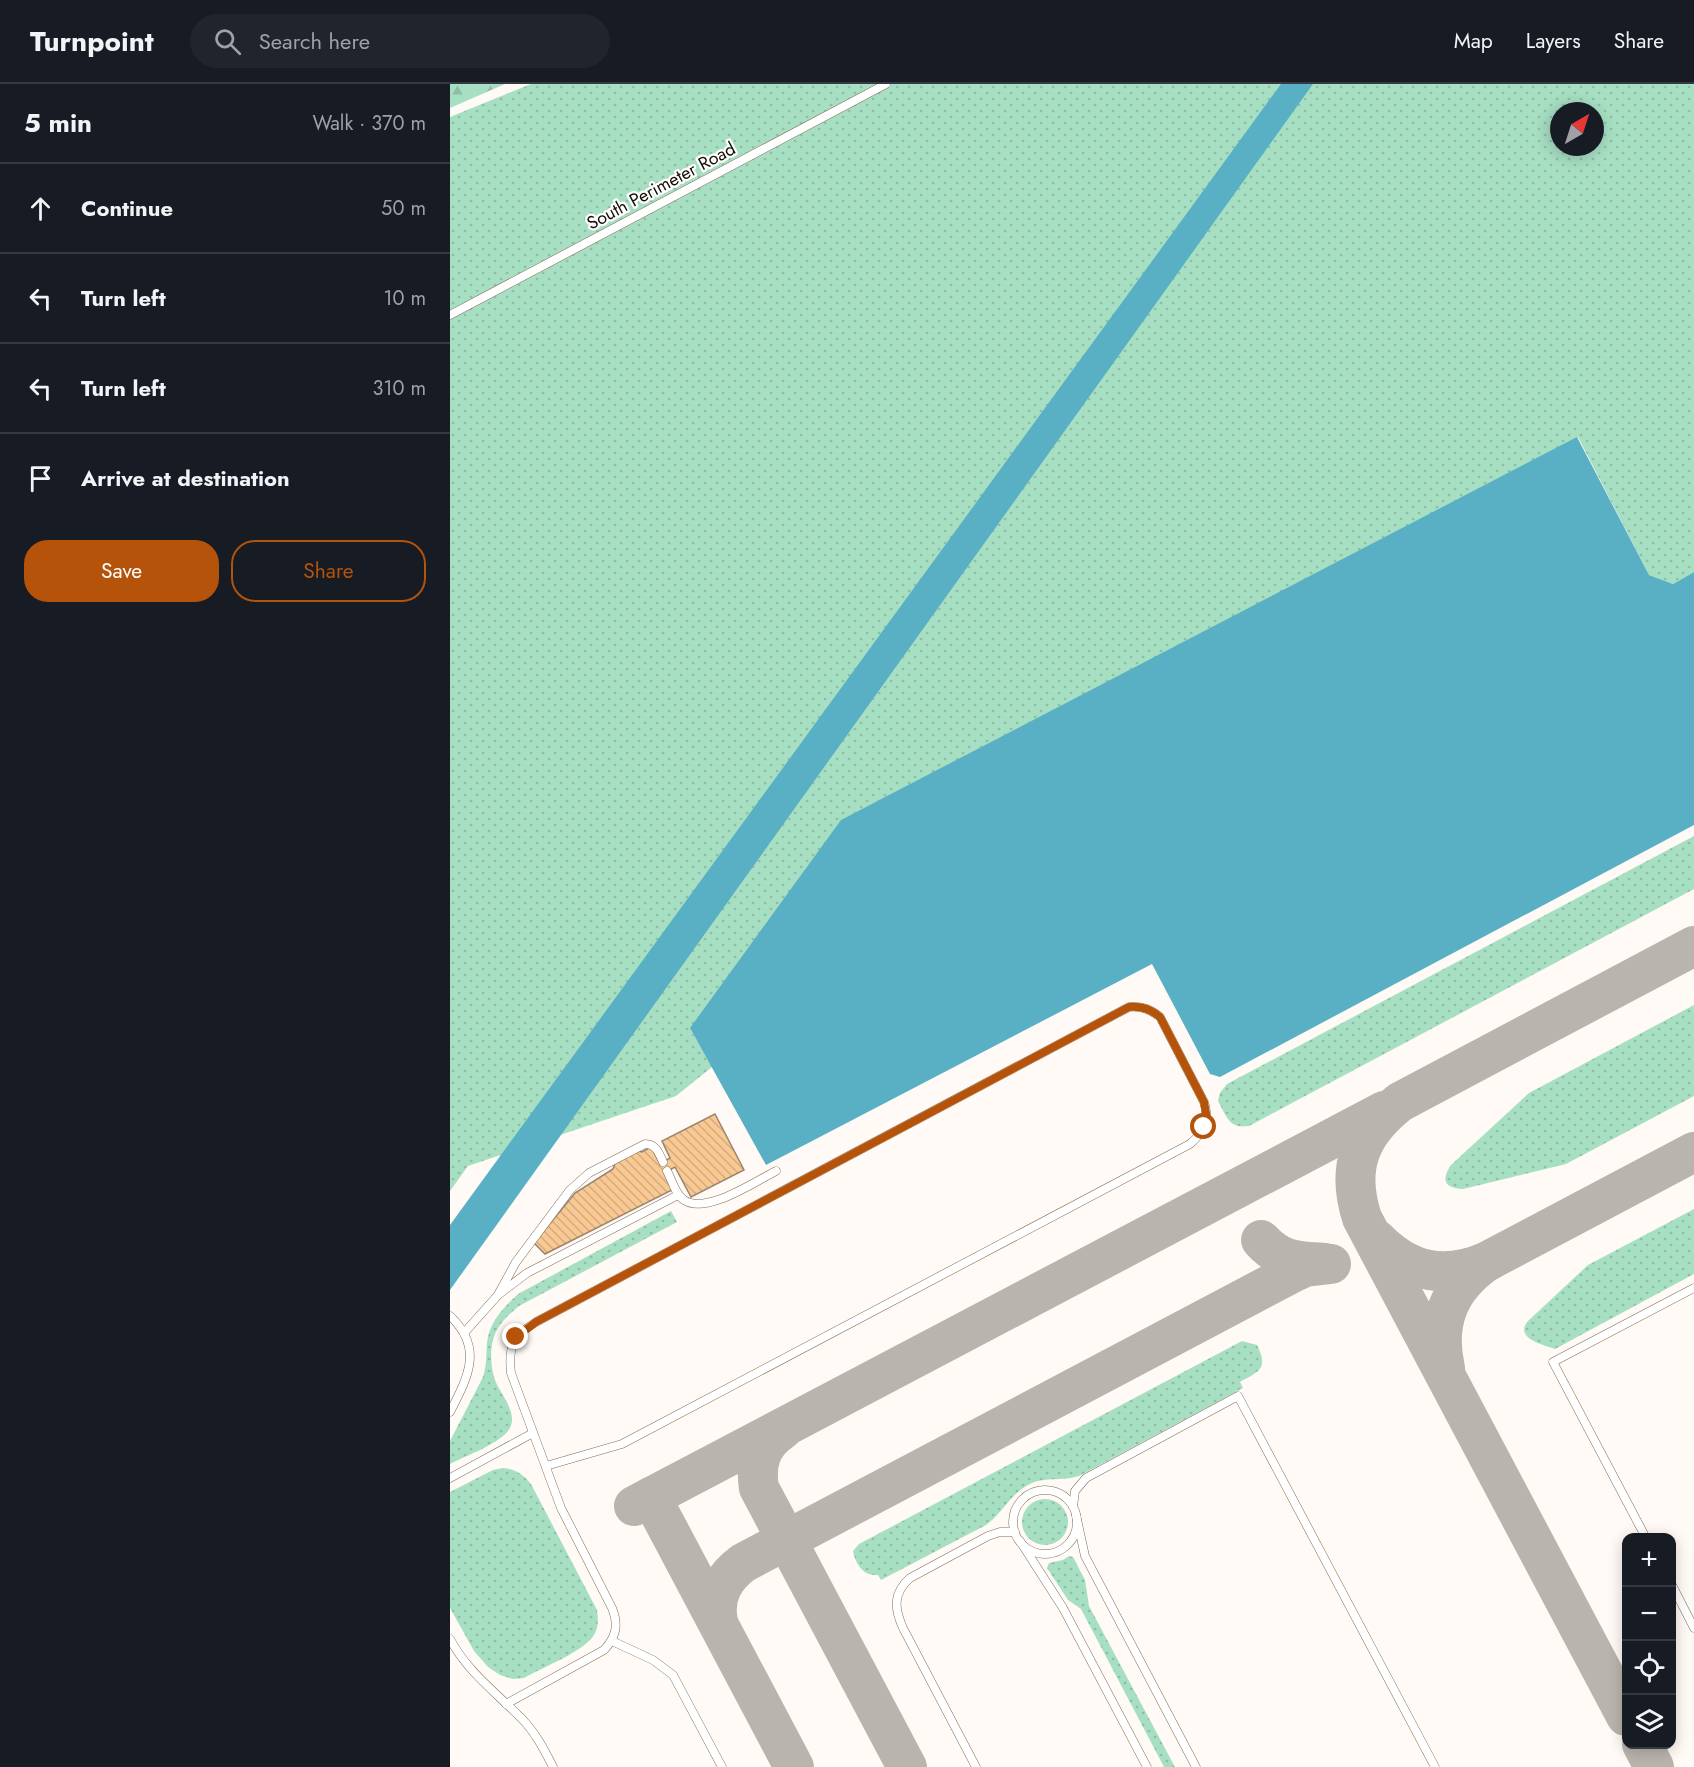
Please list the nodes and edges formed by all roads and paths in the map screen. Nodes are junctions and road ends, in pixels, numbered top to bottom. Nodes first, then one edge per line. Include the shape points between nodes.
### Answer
1 (885, 84) edge
2 (450, 315) edge
3 (663, 1162) dead end
4 (776, 1171) dead end
5 (667, 1172) dead end
6 (678, 1195) junction
7 (1694, 1288) edge
8 (498, 1295) junction
9 (450, 1316) edge
10 (465, 1333) junction
11 (450, 1412) edge
12 (533, 1433) junction
13 (546, 1466) junction
14 (450, 1478) edge
15 (1075, 1511) junction
16 (1015, 1532) junction
17 (1643, 1533) edge
18 (1020, 1541) junction
19 (1672, 1587) edge
20 (1694, 1628) edge
21 (450, 1639) edge
22 (612, 1641) junction
23 (506, 1704) junction
24 (553, 1767) edge
25 (722, 1767) edge
26 (976, 1767) edge
27 (1148, 1767) edge
28 (1196, 1767) edge
29 (1435, 1767) edge

1 - 2 lane, South Perimeter Road
3 - 8 lane via 652,1144 645,1144 589,1173 563,1198 516,1262
4 - 6 lane via 708,1204 685,1201
5 - 6 lane
6 - 8 lane via 527,1273
7 - 17 lane via 1553,1362
8 - 10 lane
9 - 10 lane
10 - 11 lane via 470,1348 469,1370
12 - 13 lane
12 - 13 lane via 509,1359 516,1337 525,1329 1129,1007 1147,1008 1160,1017 1207,1111 1204,1127 1190,1143 622,1444
12 - 14 lane
13 - 22 lane via 570,1528 612,1608 616,1619
15 - 16 lane via 1059,1493 1030,1494 1016,1510
15 - 18 lane via 1074,1536 1060,1550 1038,1553
15 - 28 lane via 1085,1556
15 - 29 lane via 1075,1491 1086,1478 1238,1395
16 - 18 lane
16 - 26 lane via 988,1536 920,1572 902,1585 897,1595 897,1616
18 - 27 lane via 1063,1608
19 - 20 lane
21 - 23 lane via 469,1667
22 - 23 lane via 596,1655
22 - 25 lane via 653,1660 673,1675
23 - 24 lane via 532,1730

